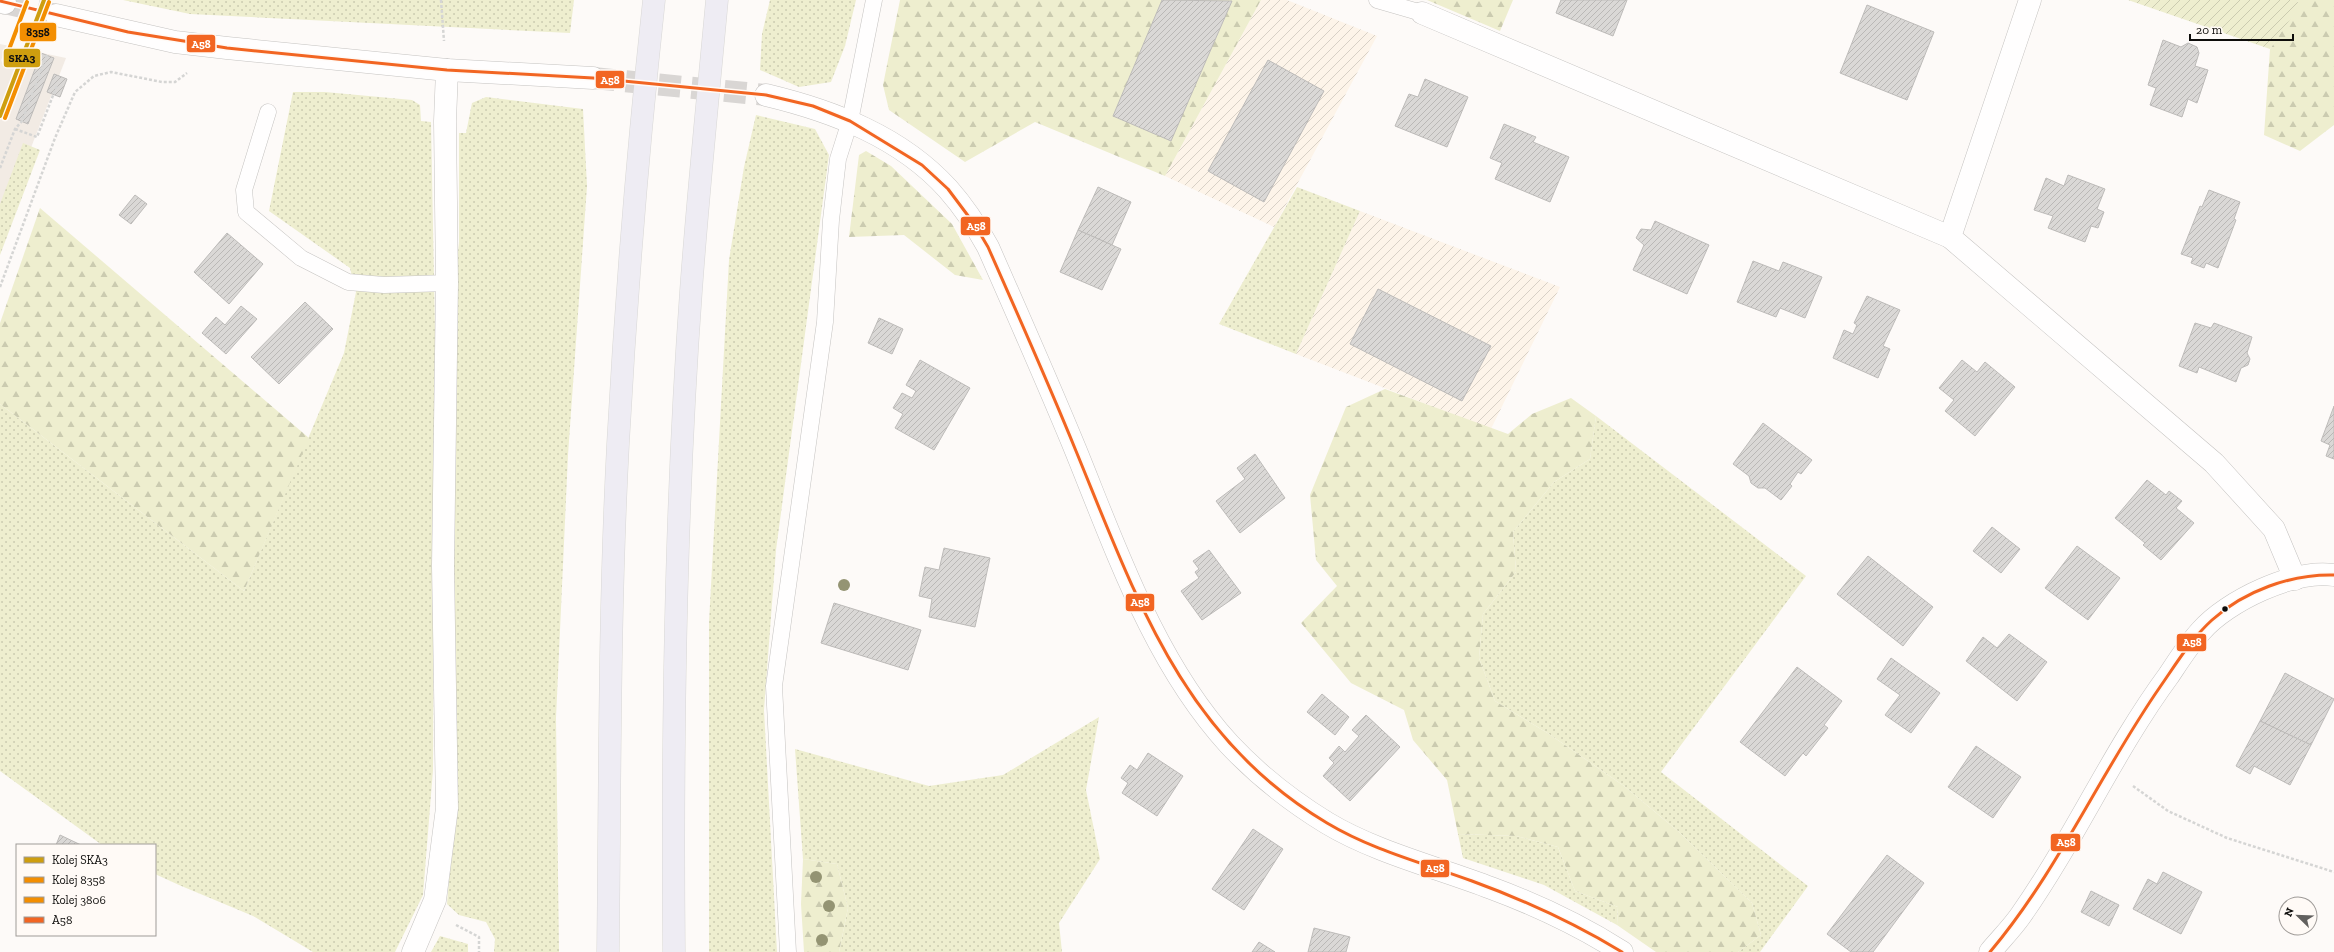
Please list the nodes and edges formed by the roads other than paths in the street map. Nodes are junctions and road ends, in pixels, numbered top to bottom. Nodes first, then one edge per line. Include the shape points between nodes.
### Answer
1 (654, 0) edge
2 (717, 0) edge
3 (874, 0) edge
4 (1377, 0) edge
5 (2030, 0) edge
6 (1422, 13) joint
7 (56, 15) tunnel mouth
8 (446, 70) junction
9 (593, 78) tunnel mouth
10 (766, 95) tunnel mouth
11 (268, 112) dead end
12 (850, 121) junction
13 (1950, 237) junction
14 (447, 283) junction
15 (2334, 575) edge
16 (2295, 579) junction
17 (413, 952) edge
18 (608, 952) edge
19 (674, 952) edge
20 (788, 952) edge
21 (1622, 952) edge
22 (1990, 952) edge

1 - 18 highway via 638,154 618,445 612,607
2 - 19 highway via 691,291 682,449 672,778
3 - 12 lane
4 - 6 lane
5 - 13 street
6 - 13 street
7 - 8 street via 175,42
8 - 9 street
8 - 14 street
10 - 12 street via 813,106
11 - 14 lane via 244,190 246,212 301,258 348,282
12 - 20 lane via 838,159 831,220 825,322 774,686
12 - 21 street via 922,165 948,189 975,225 994,260 1155,634 1185,687 1228,744 1284,794 1329,824 1420,864 1530,904 1569,922
13 - 16 street via 2214,463 2274,529
14 - 17 street via 443,566 447,808 434,900
15 - 16 street via 2322,573
16 - 22 street via 2247,598 2223,611 2201,630 2145,707 2040,886 2020,916

